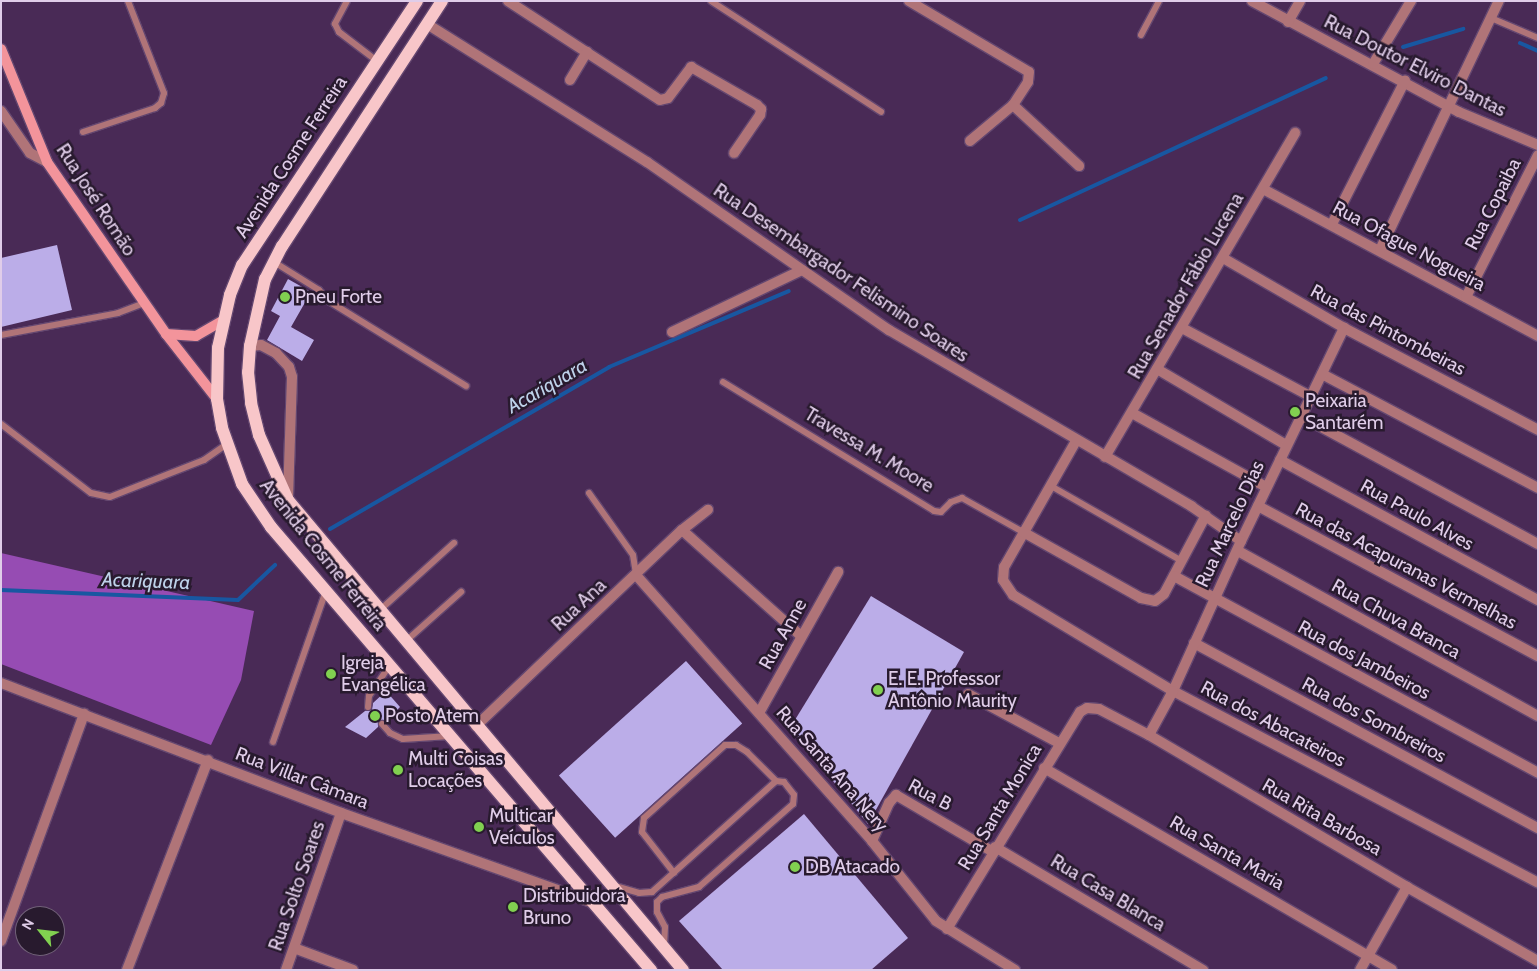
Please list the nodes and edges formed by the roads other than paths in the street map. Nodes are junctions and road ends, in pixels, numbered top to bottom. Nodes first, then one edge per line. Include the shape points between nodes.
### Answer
1 (128, 1) edge
2 (347, 1) edge
3 (417, 1) edge
4 (442, 1) edge
5 (508, 1) edge
6 (711, 1) edge
7 (909, 1) edge
8 (1252, 1) edge
9 (1300, 1) edge
10 (1411, 1) edge
11 (1499, 1) edge
12 (1156, 2) edge
13 (1491, 18) junction
14 (1288, 22) junction
15 (427, 24) junction
16 (1141, 35) dead end
17 (1538, 38) edge
18 (1, 49) edge
19 (587, 52) junction
20 (377, 61) junction
21 (1373, 64) junction
22 (570, 80) dead end
23 (1405, 81) junction
24 (1013, 105) junction
25 (1449, 106) junction
26 (1, 111) edge
27 (881, 112) dead end
28 (83, 132) dead end
29 (1295, 133) dead end
30 (970, 141) dead end
31 (1538, 145) edge
32 (734, 153) dead end
33 (1538, 154) edge
34 (46, 162) junction
35 (1079, 166) dead end
36 (1263, 189) junction
37 (1332, 224) junction
38 (1380, 250) junction
39 (1223, 258) junction
40 (274, 262) junction
41 (802, 270) junction
42 (1466, 297) junction
43 (144, 303) junction
44 (222, 321) junction
45 (1182, 328) junction
46 (1344, 328) junction
47 (672, 332) dead end
48 (166, 334) junction
49 (1, 335) edge
50 (1538, 336) edge
51 (250, 346) junction
52 (1157, 369) junction
53 (1322, 374) junction
54 (723, 382) dead end
55 (466, 386) dead end
56 (1310, 396) junction
57 (217, 399) junction
58 (1132, 413) junction
59 (1301, 416) junction
60 (1, 424) edge
61 (1538, 430) edge
62 (1076, 441) junction
63 (227, 444) junction
64 (1286, 445) junction
65 (1105, 457) junction
66 (1280, 460) junction
67 (1051, 486) junction
68 (1266, 487) junction
69 (1538, 488) edge
70 (589, 493) dead end
71 (288, 500) junction
72 (1258, 506) junction
73 (708, 510) dead end
74 (1206, 515) junction
75 (682, 530) junction
76 (1023, 532) junction
77 (1241, 541) junction
78 (454, 543) dead end
79 (1538, 544) edge
80 (1238, 552) junction
81 (1182, 561) junction
82 (838, 572) dead end
83 (636, 575) junction
84 (1174, 576) junction
85 (326, 591) junction
86 (460, 592) dead end
87 (1215, 599) junction
88 (1538, 600) edge
89 (379, 611) junction
90 (800, 635) junction
91 (405, 642) junction
92 (1194, 643) junction
93 (1538, 656) edge
94 (389, 666) junction
95 (1, 683) edge
96 (1173, 691) junction
97 (968, 694) dead end
98 (368, 707) dead end
99 (1087, 708) joint
100 (759, 713) junction
101 (84, 714) junction
102 (1538, 716) edge
103 (382, 724) dead end
104 (476, 726) junction
105 (1149, 735) junction
106 (450, 736) junction
107 (272, 742) dead end
108 (1059, 743) junction
109 (208, 760) junction
110 (1044, 768) junction
111 (1538, 773) edge
112 (776, 781) junction
113 (341, 813) junction
114 (1538, 828) edge
115 (872, 841) junction
116 (994, 849) junction
117 (674, 873) junction
118 (1538, 883) edge
119 (614, 886) junction
120 (1406, 887) junction
121 (592, 902) junction
122 (947, 929) junction
123 (1, 941) edge
124 (664, 946) junction
125 (294, 948) junction
126 (1368, 956) junction
127 (1538, 961) edge
128 (127, 970) edge
129 (286, 970) edge
130 (353, 970) edge
131 (650, 970) edge
132 (683, 970) edge
133 (1015, 970) edge
134 (1203, 970) edge
135 (1360, 970) edge
136 (1392, 970) edge

1 - 28 lane via 164,93 161,103 155,108
2 - 20 lane via 335,24 338,32
3 - 20 main road, Avenida Cosme Ferreira
4 - 15 main road, Avenida Cosme Ferreira
5 - 19 street
6 - 27 lane
7 - 24 street via 1027,69 1028,82
8 - 14 street, Rua Doutor Elviro Dantas
9 - 14 street
10 - 21 street
11 - 13 street
12 - 16 lane
13 - 17 lane
13 - 25 street
14 - 21 street, Rua Doutor Elviro Dantas
15 - 40 main road, Avenida Cosme Ferreira
15 - 41 street, Rua Desembargador Felismino Soares via 647,162
18 - 34 main road, Rua José Romão
19 - 22 street
19 - 32 street via 660,100 668,98 691,67 757,105 761,109 760,115
20 - 44 main road, Avenida Cosme Ferreira via 242,265
21 - 23 street, Rua Doutor Elviro Dantas
23 - 25 street, Rua Doutor Elviro Dantas
23 - 37 street
24 - 30 street
24 - 35 street
25 - 31 street, Rua Doutor Elviro Dantas
25 - 38 street
26 - 34 street via 30,153
29 - 36 street, Rua Senador Fábio Lucena
33 - 42 street, Rua Copaiba
34 - 43 main road, Rua José Romão
36 - 37 street, Rua Ofague Nogueira
36 - 39 street, Rua Senador Fábio Lucena
37 - 38 street, Rua Ofague Nogueira
38 - 42 street, Rua Ofague Nogueira
39 - 45 street, Rua Senador Fábio Lucena
39 - 46 street, Rua das Pintombeiras
40 - 51 main road, Avenida Cosme Ferreira via 265,279
40 - 55 lane via 319,290 330,302
41 - 47 street
41 - 62 street, Rua Desembargador Felismino Soares via 890,330
42 - 50 street, Rua Ofague Nogueira
43 - 48 main road, Rua José Romão
43 - 49 lane via 118,313
44 - 48 main road via 196,336
44 - 57 main road, Avenida Cosme Ferreira via 216,372
45 - 52 street, Rua Senador Fábio Lucena
45 - 56 street
46 - 53 street, Rua Marcelo Dias
46 - 61 street, Rua das Pintombeiras
48 - 57 main road, Rua José Romão
51 - 71 main road, Avenida Cosme Ferreira via 251,404 259,434
51 - 71 street via 261,345 276,353 289,367 292,377
52 - 58 street, Rua Senador Fábio Lucena
52 - 64 street
53 - 56 street, Rua Marcelo Dias
53 - 69 street
54 - 76 lane, Travessa M. Moore via 934,511 941,512 951,502 962,498
56 - 59 street, Rua Marcelo Dias
57 - 63 main road, Avenida Cosme Ferreira
58 - 65 street, Rua Senador Fábio Lucena
58 - 68 street
59 - 64 street, Rua Marcelo Dias
59 - 79 street
60 - 63 lane via 91,493 110,497 204,460
62 - 65 street, Rua Desembargador Felismino Soares
62 - 67 street
63 - 85 main road, Avenida Cosme Ferreira via 254,506
64 - 66 street, Rua Marcelo Dias
65 - 74 street, Rua Desembargador Felismino Soares
66 - 68 street, Rua Marcelo Dias
66 - 88 street, Rua Paulo Alves
67 - 76 street
67 - 81 lane
68 - 72 street, Rua Marcelo Dias
70 - 83 lane via 633,555
71 - 89 main road, Avenida Cosme Ferreira
72 - 77 street, Rua Marcelo Dias
72 - 93 street, Rua das Acapuranas Vermelhas
73 - 75 street, Rua Ana
74 - 77 street, Rua Desembargador Felismino Soares
74 - 81 street
75 - 83 street, Rua Ana
75 - 90 street
76 - 84 street, Travessa M. Moore via 1141,598 1154,601 1164,594
76 - 96 street, Rua dos Abacateiros via 1004,567 1003,580 1013,595
77 - 80 street, Rua Marcelo Dias
78 - 89 lane
80 - 87 street, Rua Marcelo Dias
80 - 102 street, Rua Chuva Branca
81 - 84 street
82 - 90 street, Rua Anne
83 - 100 street, Rua Santa Ana Nery
83 - 104 street, Rua Ana
84 - 87 street, Rua dos Jambeiros
85 - 94 main road, Avenida Cosme Ferreira
85 - 107 lane
86 - 91 lane
87 - 92 street, Rua Marcelo Dias
87 - 111 street, Rua dos Jambeiros
89 - 91 main road, Avenida Cosme Ferreira
90 - 100 street, Rua Anne
91 - 104 main road, Avenida Cosme Ferreira
92 - 96 street, Rua Marcelo Dias
92 - 114 street, Rua dos Sombreiros
94 - 98 lane via 369,696
94 - 106 main road, Avenida Cosme Ferreira
95 - 101 street, Rua Villar Câmara
96 - 105 street, Rua Marcelo Dias
96 - 118 street, Rua dos Abacateiros
97 - 108 street
99 - 105 street, Rua Rita Barbosa via 1104,711
99 - 108 street, Rua Santa Monica via 1076,716
100 - 115 street, Rua Santa Ana Nery
101 - 109 street, Rua Villar Câmara
101 - 123 street
103 - 106 lane via 390,733 403,739
104 - 119 main road, Avenida Cosme Ferreira
105 - 120 street, Rua Rita Barbosa
106 - 121 main road, Avenida Cosme Ferreira
108 - 110 street, Rua Santa Monica
109 - 113 street, Rua Villar Câmara
109 - 128 street
110 - 116 street, Rua Santa Monica
110 - 126 street, Rua Santa Maria
112 - 117 lane
112 - 117 lane via 747,752 736,745 725,744 644,818 642,832
112 - 124 lane via 784,782 794,796 793,804 699,886 662,897 657,902 657,912 665,927
113 - 121 street, Rua Villar Câmara
113 - 125 street, Rua Solto Soares
115 - 116 street, Rua B via 889,803 896,795
115 - 122 street, Rua Santa Ana Nery via 936,921
116 - 122 street, Rua Santa Monica
116 - 134 street, Rua Casa Blanca
117 - 119 lane via 652,892 639,893
119 - 124 main road, Avenida Cosme Ferreira
120 - 126 street
120 - 127 street, Rua Rita Barbosa
121 - 131 main road, Avenida Cosme Ferreira
122 - 133 street, Rua Santa Ana Nery
124 - 132 main road, Avenida Cosme Ferreira
125 - 129 street, Rua Solto Soares
125 - 130 street
126 - 135 street
126 - 136 street, Rua Santa Maria

